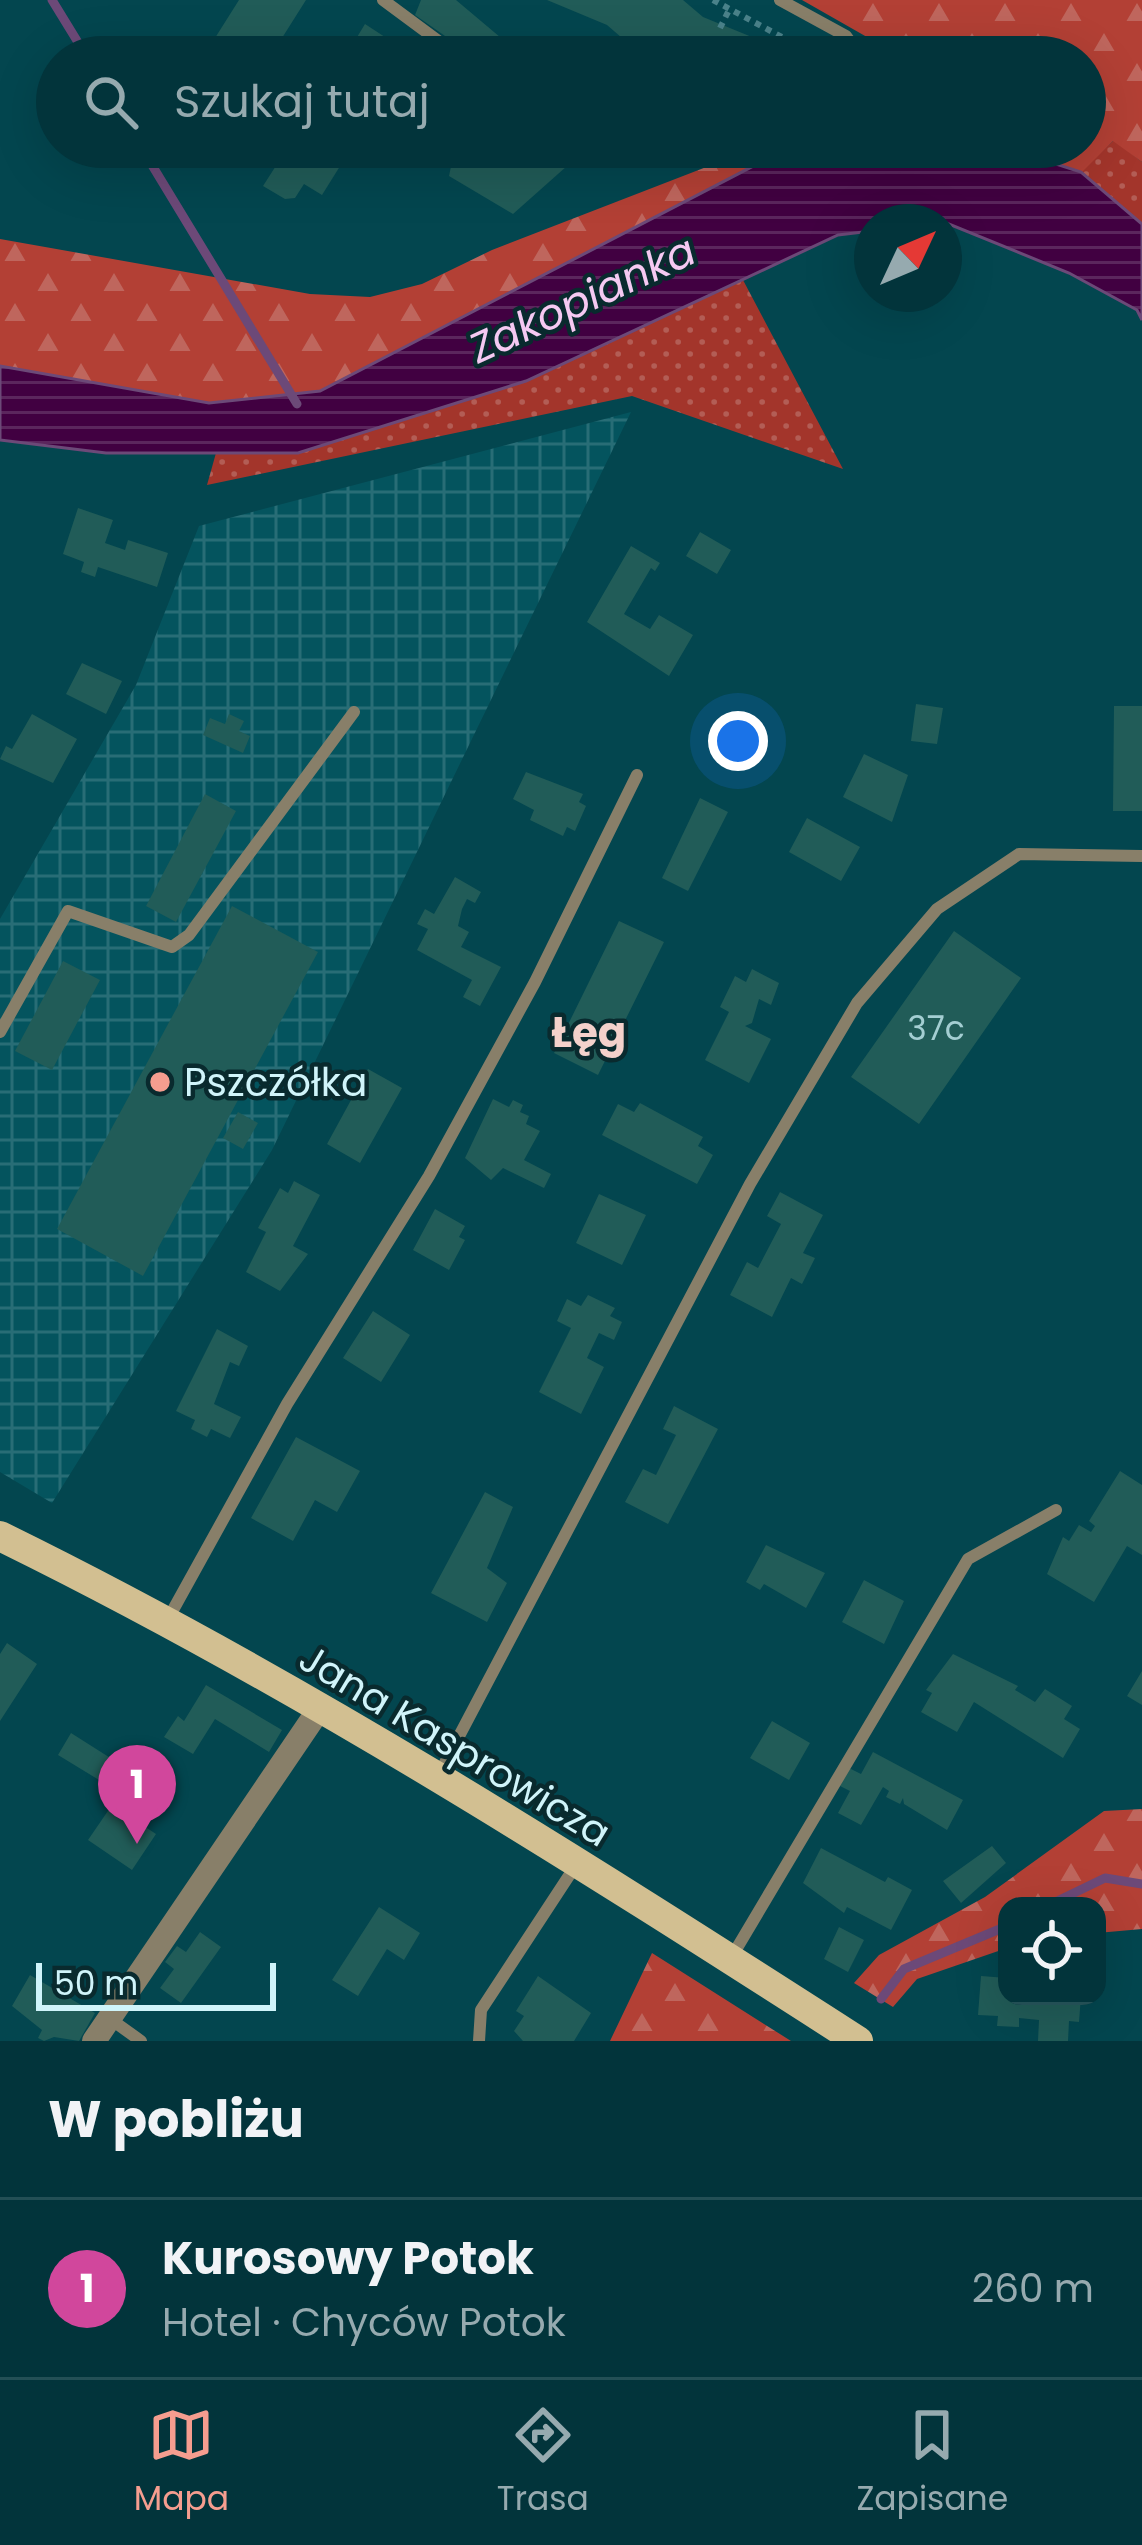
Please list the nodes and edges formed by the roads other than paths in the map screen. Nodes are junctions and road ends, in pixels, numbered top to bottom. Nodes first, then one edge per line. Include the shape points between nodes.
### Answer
1 (780, 0) edge
2 (389, 2) edge
3 (433, 36) edge
4 (846, 36) edge
5 (354, 712) dead end
6 (637, 775) dead end
7 (1142, 856) edge
8 (0, 1032) edge
9 (1056, 1510) dead end
10 (0, 1536) edge
11 (167, 1620) junction
12 (320, 1708) junction
13 (437, 1778) junction
14 (577, 1864) junction
15 (730, 1959) junction
16 (99, 2035) edge
17 (141, 2041) edge
18 (479, 2041) edge
19 (858, 2041) edge

1 - 4 lane
2 - 3 lane
5 - 8 lane via 189,935 172,947 68,911
6 - 11 lane via 429,1176 287,1404
7 - 13 lane via 1018,854 938,909 857,1003 750,1184
9 - 15 lane via 968,1558
10 - 11 main road, Jana Kasprowicza
11 - 12 main road, Jana Kasprowicza
12 - 13 main road, Jana Kasprowicza
12 - 16 street
13 - 14 main road, Jana Kasprowicza
14 - 15 main road, Jana Kasprowicza
14 - 18 lane via 481,2010
15 - 19 main road, Jana Kasprowicza
16 - 17 lane

